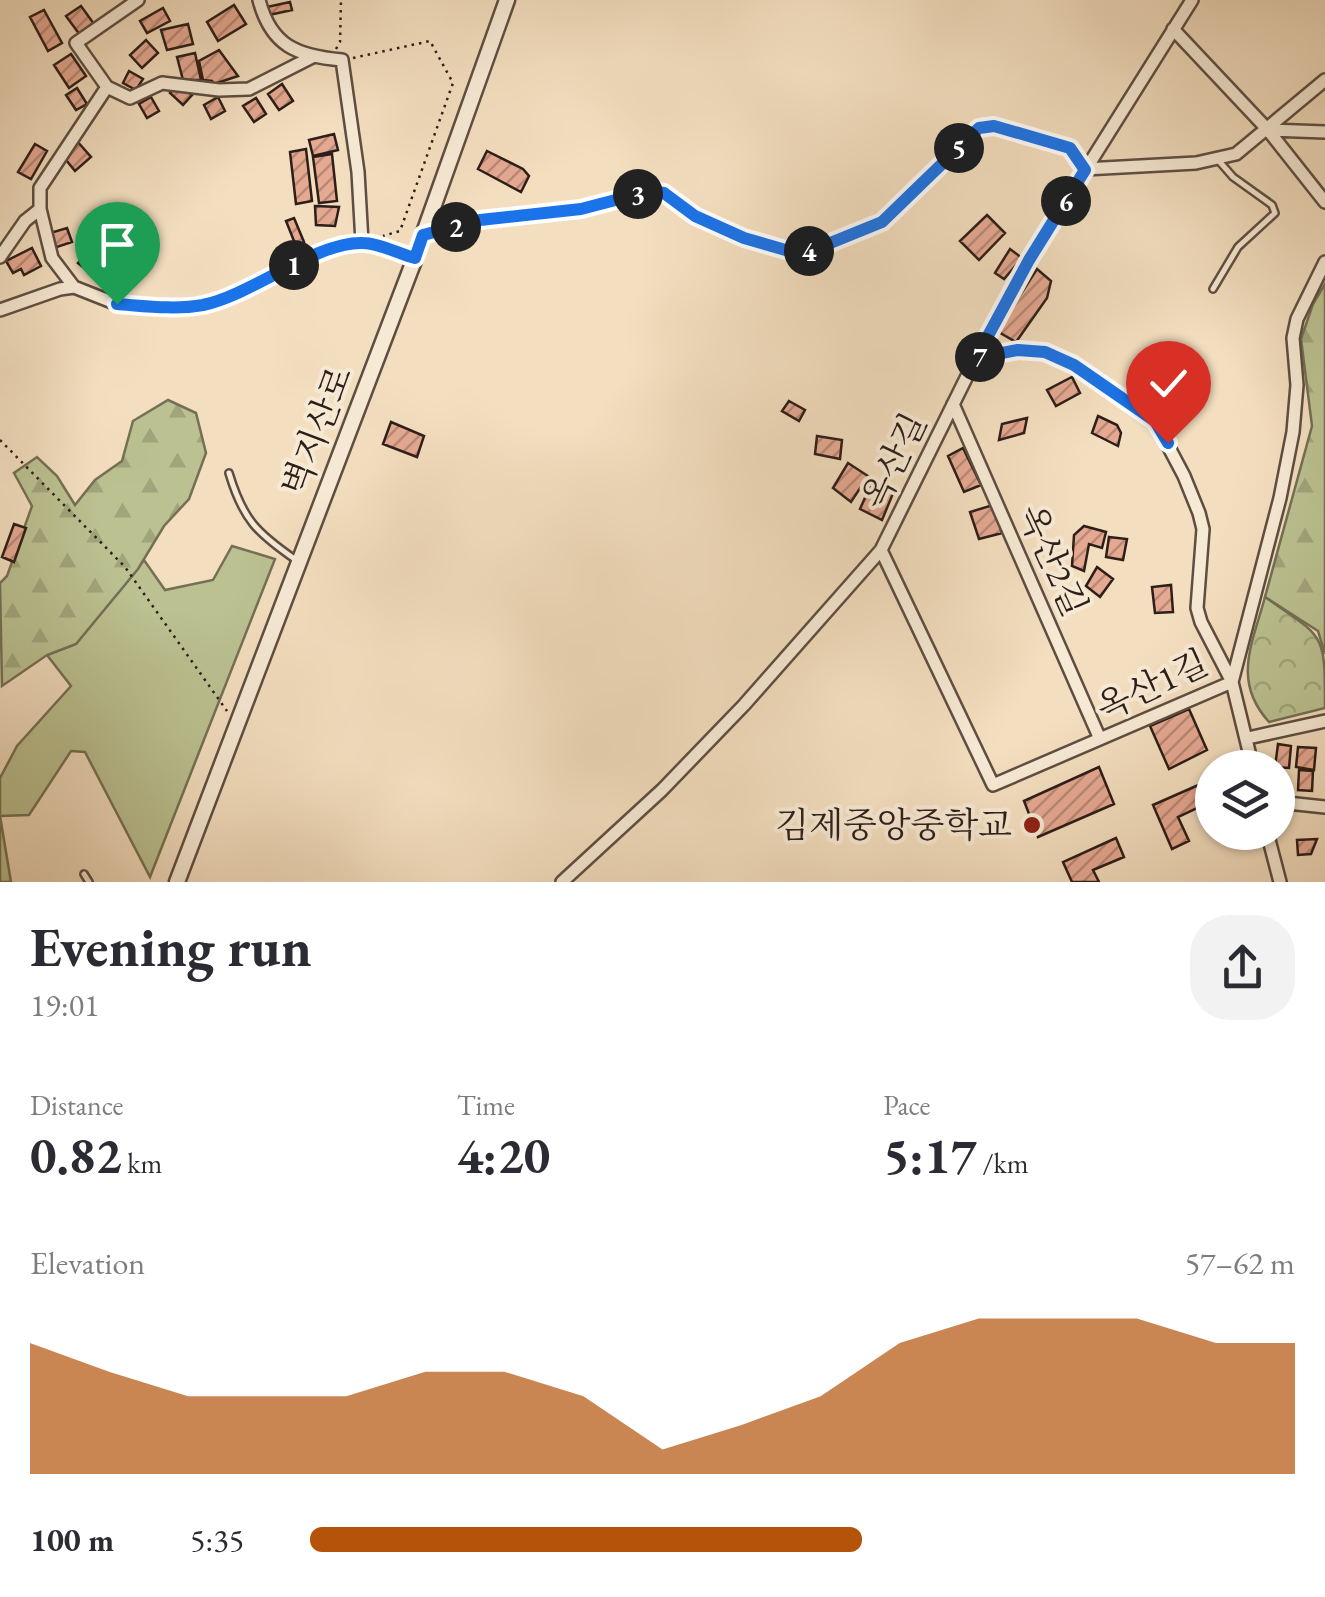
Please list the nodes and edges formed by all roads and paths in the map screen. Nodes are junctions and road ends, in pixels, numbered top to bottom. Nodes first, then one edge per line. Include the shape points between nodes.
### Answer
1 (138, 0) edge
2 (259, 0) edge
3 (341, 0) edge
4 (507, 0) edge
5 (1192, 0) edge
6 (1173, 29) junction
7 (312, 58) junction
8 (336, 60) junction
9 (1325, 80) edge
10 (107, 87) junction
11 (1268, 130) junction
12 (1325, 132) edge
13 (1217, 158) junction
14 (1085, 170) junction
15 (1325, 202) edge
16 (40, 210) junction
17 (423, 235) junction
18 (362, 242) junction
19 (0, 257) edge
20 (415, 258) junction
21 (1325, 262) edge
22 (74, 287) junction
23 (1213, 289) dead end
24 (0, 310) edge
25 (976, 358) junction
26 (953, 404) junction
27 (1191, 410) dead end
28 (1155, 421) junction
29 (0, 440) edge
30 (229, 473) dead end
31 (881, 550) junction
32 (299, 562) junction
33 (1232, 682) junction
34 (1325, 721) edge
35 (236, 724) junction
36 (1248, 738) junction
37 (1100, 739) junction
38 (1250, 750) edge
39 (1295, 804) edge
40 (1325, 808) edge
41 (1272, 850) edge
42 (84, 874) dead end
43 (90, 882) edge
44 (177, 882) edge
45 (562, 882) edge
46 (1280, 882) edge

1 - 10 street via 76,43
2 - 7 street via 274,37
3 - 8 path
4 - 17 street, 벽지산로
5 - 6 street, 옥산길
6 - 11 street
6 - 14 street, 옥산길
7 - 8 street
7 - 10 street via 240,91 162,83 130,98
8 - 18 street via 358,172
8 - 18 path via 430,41 454,83 400,231
9 - 11 street
10 - 16 street via 47,173
11 - 12 street
11 - 13 street via 1236,154
11 - 15 street
13 - 14 street
13 - 23 lane via 1275,213 1238,247
14 - 17 path via 1070,148 994,126 979,128 882,222 808,252 744,238 650,191
14 - 25 street, 옥산길
16 - 19 street
16 - 22 street via 52,258
17 - 20 street, 벽지산로
18 - 20 street
18 - 22 street via 318,253 204,304 117,304
20 - 32 street, 벽지산로
21 - 33 street, 옥산1길 via 1297,319 1293,432
22 - 24 street
25 - 26 street, 옥산길
25 - 28 street via 1045,352
26 - 31 street, 옥산길
26 - 37 street, 옥산2길
27 - 28 lane
28 - 33 street via 1199,513 1197,608
29 - 35 path via 125,567
30 - 32 lane via 240,509 258,534
31 - 37 street, 옥산1길 via 994,785
31 - 45 street, 옥산길 via 717,733
32 - 35 street, 벽지산로
33 - 36 street
33 - 37 street, 옥산1길
34 - 36 street
35 - 44 street, 벽지산로
36 - 38 street
39 - 40 street
41 - 46 street
42 - 43 lane

